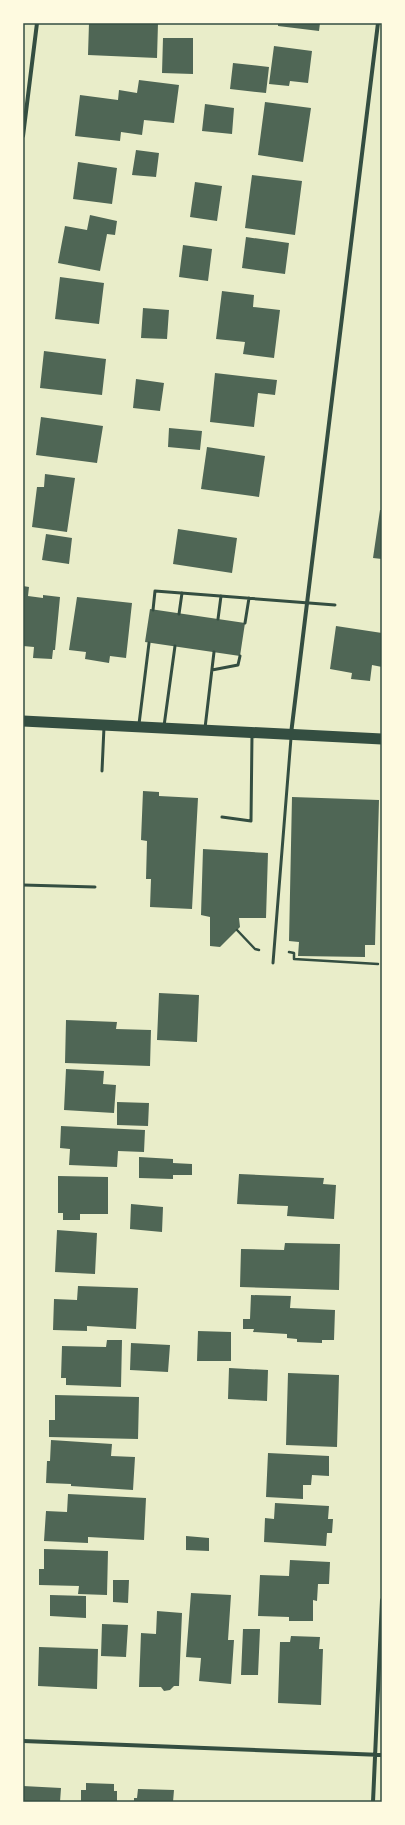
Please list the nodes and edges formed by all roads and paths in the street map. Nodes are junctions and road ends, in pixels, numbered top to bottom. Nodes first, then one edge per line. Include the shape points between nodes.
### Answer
1 (38, 23) edge
2 (378, 23) edge
3 (23, 136) edge
4 (182, 593) junction
5 (221, 596) junction
6 (249, 598) junction
7 (308, 602) junction
8 (334, 605) dead end
9 (153, 610) dead end
10 (180, 614) dead end
11 (218, 619) dead end
12 (245, 623) dead end
13 (149, 642) dead end
14 (175, 646) dead end
15 (214, 652) dead end
16 (240, 656) dead end
17 (212, 670) junction
18 (23, 721) edge
19 (104, 725) junction
20 (139, 727) junction
21 (163, 728) junction
22 (204, 730) junction
23 (252, 732) junction
24 (291, 734) junction
25 (382, 739) edge
26 (102, 771) dead end
27 (222, 817) dead end
28 (23, 886) edge
29 (95, 887) dead end
30 (237, 930) dead end
31 (274, 951) junction
32 (273, 963) dead end
33 (378, 964) dead end
34 (382, 1600) edge
35 (23, 1741) edge
36 (375, 1754) junction
37 (382, 1755) edge
38 (373, 1802) edge

1 - 3 street
2 - 7 street
4 - 5 lane
4 - 9 lane via 155,591
4 - 10 lane
5 - 6 lane
5 - 11 lane
6 - 7 lane
6 - 12 lane
7 - 8 lane
7 - 24 street
13 - 20 lane
14 - 21 lane
15 - 17 lane
16 - 17 lane via 238,665
17 - 22 lane
18 - 19 highway
19 - 20 highway
19 - 26 lane
20 - 21 highway
21 - 22 highway
22 - 23 highway
23 - 24 highway
23 - 27 lane via 250,821
24 - 25 highway
24 - 31 lane
28 - 29 lane
30 - 31 path via 255,949
31 - 32 lane
31 - 33 path via 294,953 294,959
34 - 36 street
35 - 36 street
36 - 37 street
36 - 38 street

